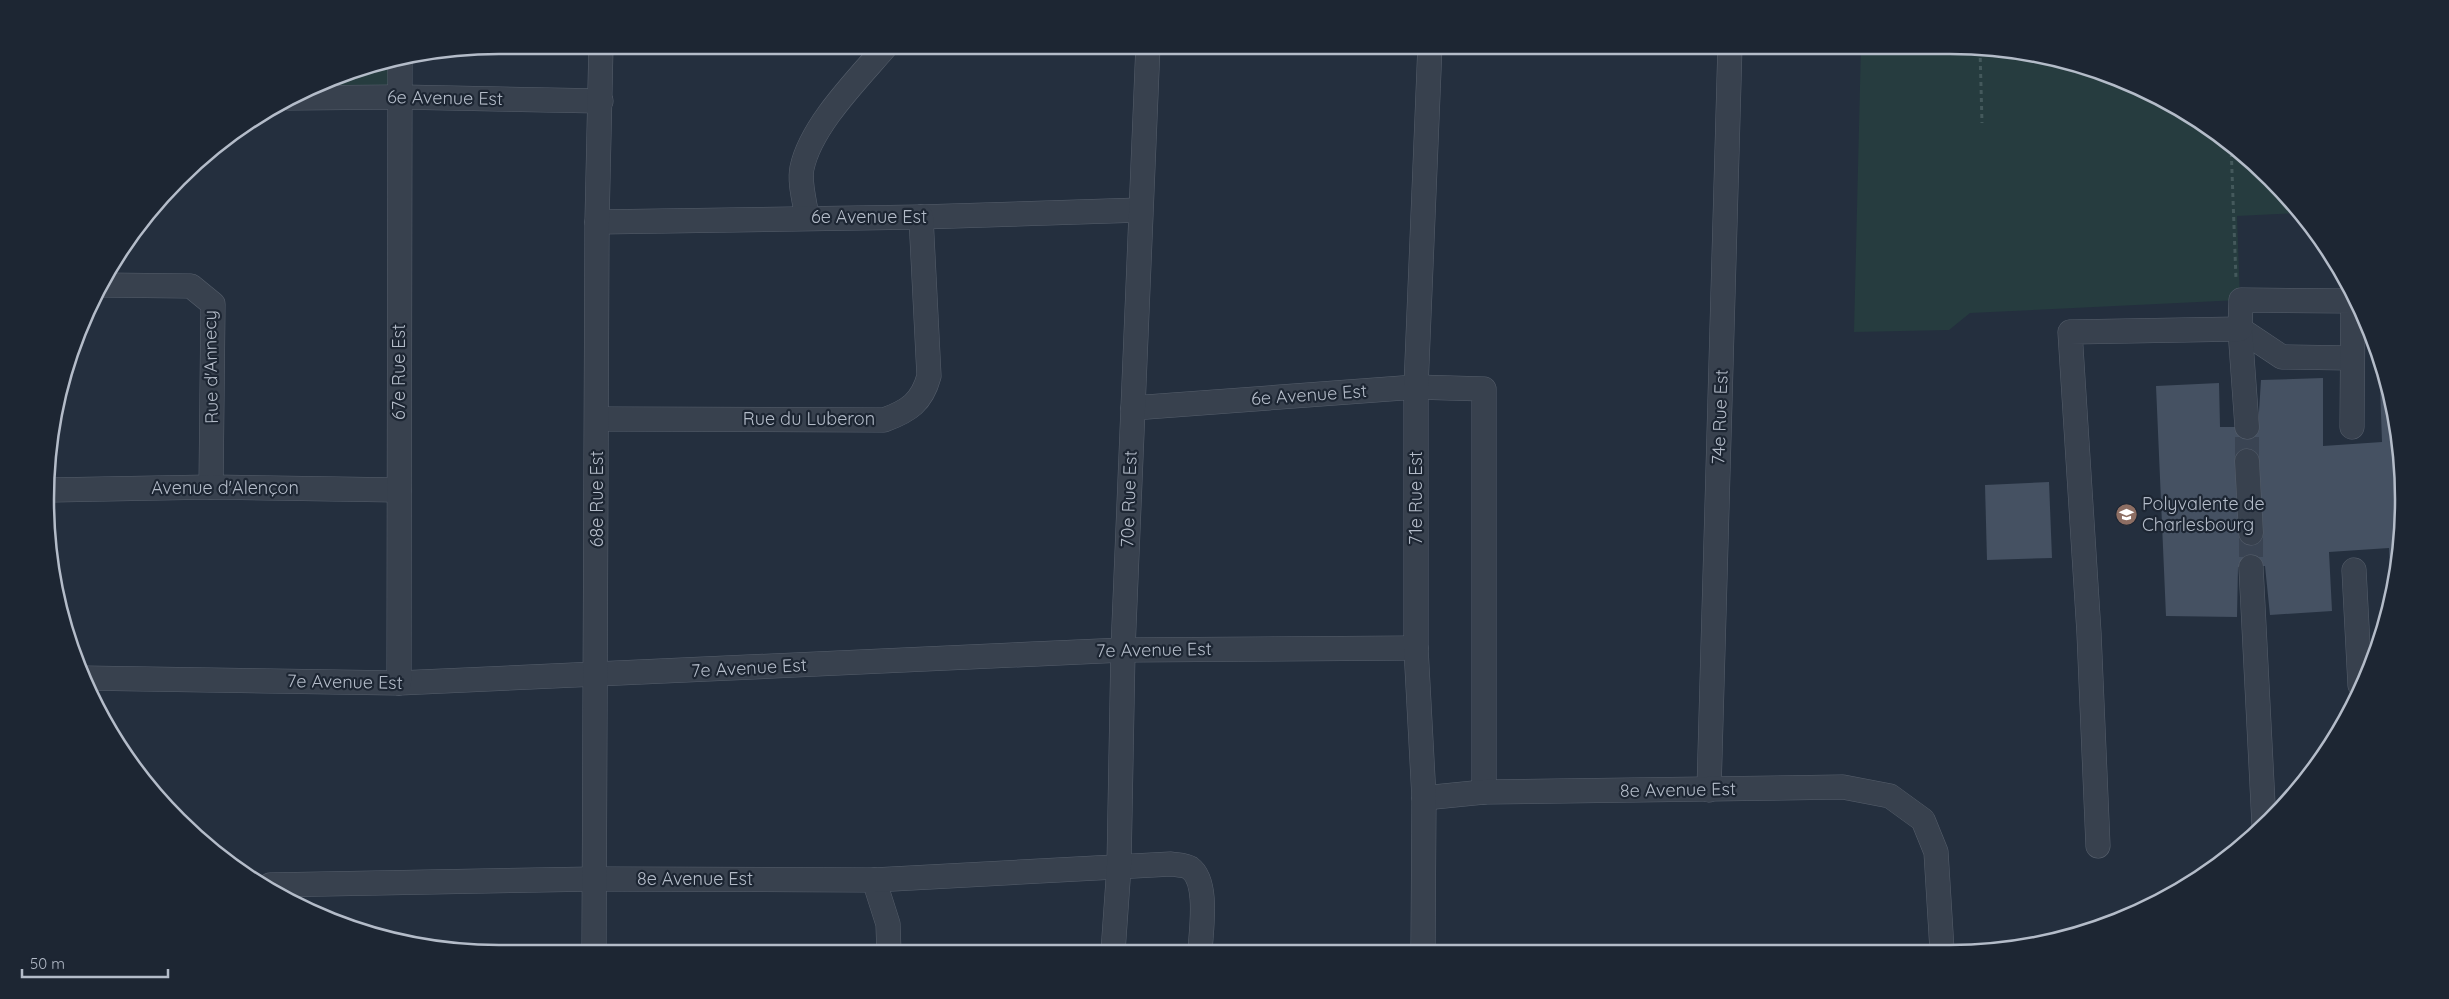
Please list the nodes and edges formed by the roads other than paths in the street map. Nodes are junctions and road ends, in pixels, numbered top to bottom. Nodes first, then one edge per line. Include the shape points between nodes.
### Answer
1 (601, 54) edge
2 (879, 54) edge
3 (1148, 54) edge
4 (1430, 54) edge
5 (1730, 54) edge
6 (400, 65) edge
7 (401, 97) junction
8 (307, 98) edge
9 (601, 101) junction
10 (1140, 210) junction
11 (807, 217) junction
12 (921, 217) junction
13 (597, 222) junction
14 (109, 285) edge
15 (2348, 301) edge
16 (2353, 310) edge
17 (2240, 329) junction
18 (2351, 358) junction
19 (1416, 386) junction
20 (1133, 408) junction
21 (597, 419) junction
22 (2246, 427) tunnel mouth
23 (2352, 427) dead end
24 (2246, 461) tunnel mouth
25 (212, 487) junction
26 (54, 490) edge
27 (399, 490) junction
28 (2251, 533) tunnel mouth
29 (2251, 567) tunnel mouth
30 (2354, 570) dead end
31 (1416, 648) junction
32 (1122, 650) junction
33 (2359, 674) edge
34 (596, 675) junction
35 (92, 678) edge
36 (399, 683) junction
37 (1709, 790) junction
38 (1484, 792) junction
39 (1424, 798) junction
40 (2264, 816) edge
41 (2098, 846) dead end
42 (1119, 866) junction
43 (595, 879) junction
44 (874, 880) junction
45 (275, 885) edge
46 (594, 945) edge
47 (889, 945) edge
48 (1113, 945) edge
49 (1200, 945) edge
50 (1423, 945) edge
51 (1942, 945) edge

1 - 9 street, 68e Rue Est
2 - 11 street via 837,102 810,146 802,169
3 - 10 street, 70e Rue Est
4 - 19 street, 71e Rue Est
5 - 37 street, 74e Rue Est
6 - 7 street, 67e Rue Est
7 - 8 street, 6e Avenue Est
7 - 9 street, 6e Avenue Est
7 - 27 street, 67e Rue Est
9 - 13 street, 68e Rue Est
10 - 12 street, 6e Avenue Est
10 - 20 street, 70e Rue Est
11 - 12 street, 6e Avenue Est
11 - 13 street, 6e Avenue Est
12 - 21 street, Rue du Luberon via 929,376 924,393 904,413 884,420
13 - 21 street, 68e Rue Est
14 - 25 street, Rue d'Annecy via 191,286 213,304
15 - 17 street via 2241,300
16 - 18 street
17 - 18 street via 2282,357
17 - 22 street
17 - 41 street via 2070,332 2089,633
18 - 23 street
19 - 20 street, 6e Avenue Est
19 - 31 street, 71e Rue Est
19 - 38 street, 6e Avenue Est via 1484,389
20 - 32 street, 70e Rue Est
21 - 34 street, 68e Rue Est
24 - 28 street
25 - 26 street, Avenue d'Alençon
25 - 27 street, Avenue d'Alençon
27 - 36 street, 67e Rue Est
29 - 40 street
30 - 33 street
31 - 32 street, 7e Avenue Est
31 - 39 street, 71e Rue Est
32 - 34 street, 7e Avenue Est
32 - 42 street, 70e Rue Est
34 - 36 street, 7e Avenue Est
34 - 43 street, 68e Rue Est
35 - 36 street, 7e Avenue Est
37 - 38 street, 8e Avenue Est
37 - 51 street, 8e Avenue Est via 1843,787 1890,796 1923,820 1936,852
38 - 39 street, 8e Avenue Est
39 - 50 street, 71e Rue Est
42 - 44 street, 8e Avenue Est
42 - 48 street, 70e Rue Est
42 - 49 street, 8e Avenue Est via 1171,864 1189,867 1199,877 1202,897
43 - 44 street, 8e Avenue Est
43 - 45 street, 8e Avenue Est
43 - 46 street, 68e Rue Est
44 - 47 street via 888,924

